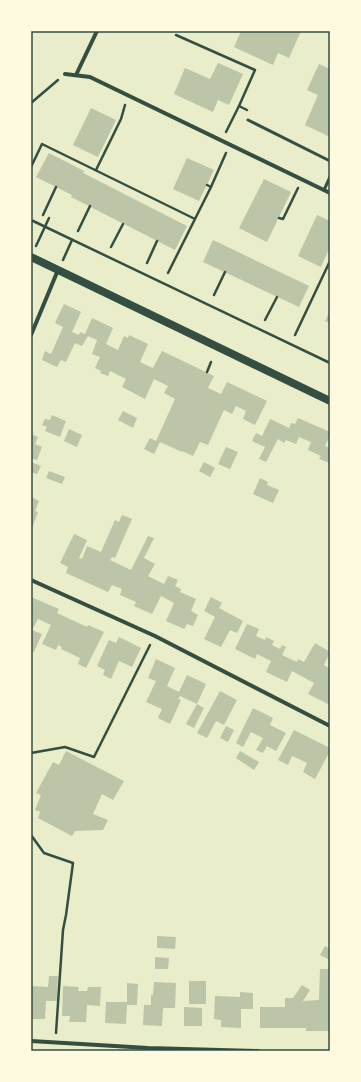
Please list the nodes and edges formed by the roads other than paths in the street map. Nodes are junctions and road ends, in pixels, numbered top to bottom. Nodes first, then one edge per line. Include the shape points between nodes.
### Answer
1 (97, 31) edge
2 (65, 74) road end
3 (76, 75) junction
4 (248, 120) dead end
5 (330, 161) edge
6 (330, 177) edge
7 (324, 190) junction
8 (330, 193) edge
9 (31, 257) edge
10 (59, 270) junction
11 (31, 335) edge
12 (330, 401) edge
13 (31, 580) edge
14 (330, 726) edge
15 (31, 1042) edge
16 (258, 1051) edge

1 - 3 street
2 - 3 street
3 - 7 street via 90,77
4 - 5 lane
6 - 7 lane
7 - 8 street
9 - 10 main road
10 - 11 street
10 - 12 main road
13 - 14 street via 155,636
15 - 16 street

